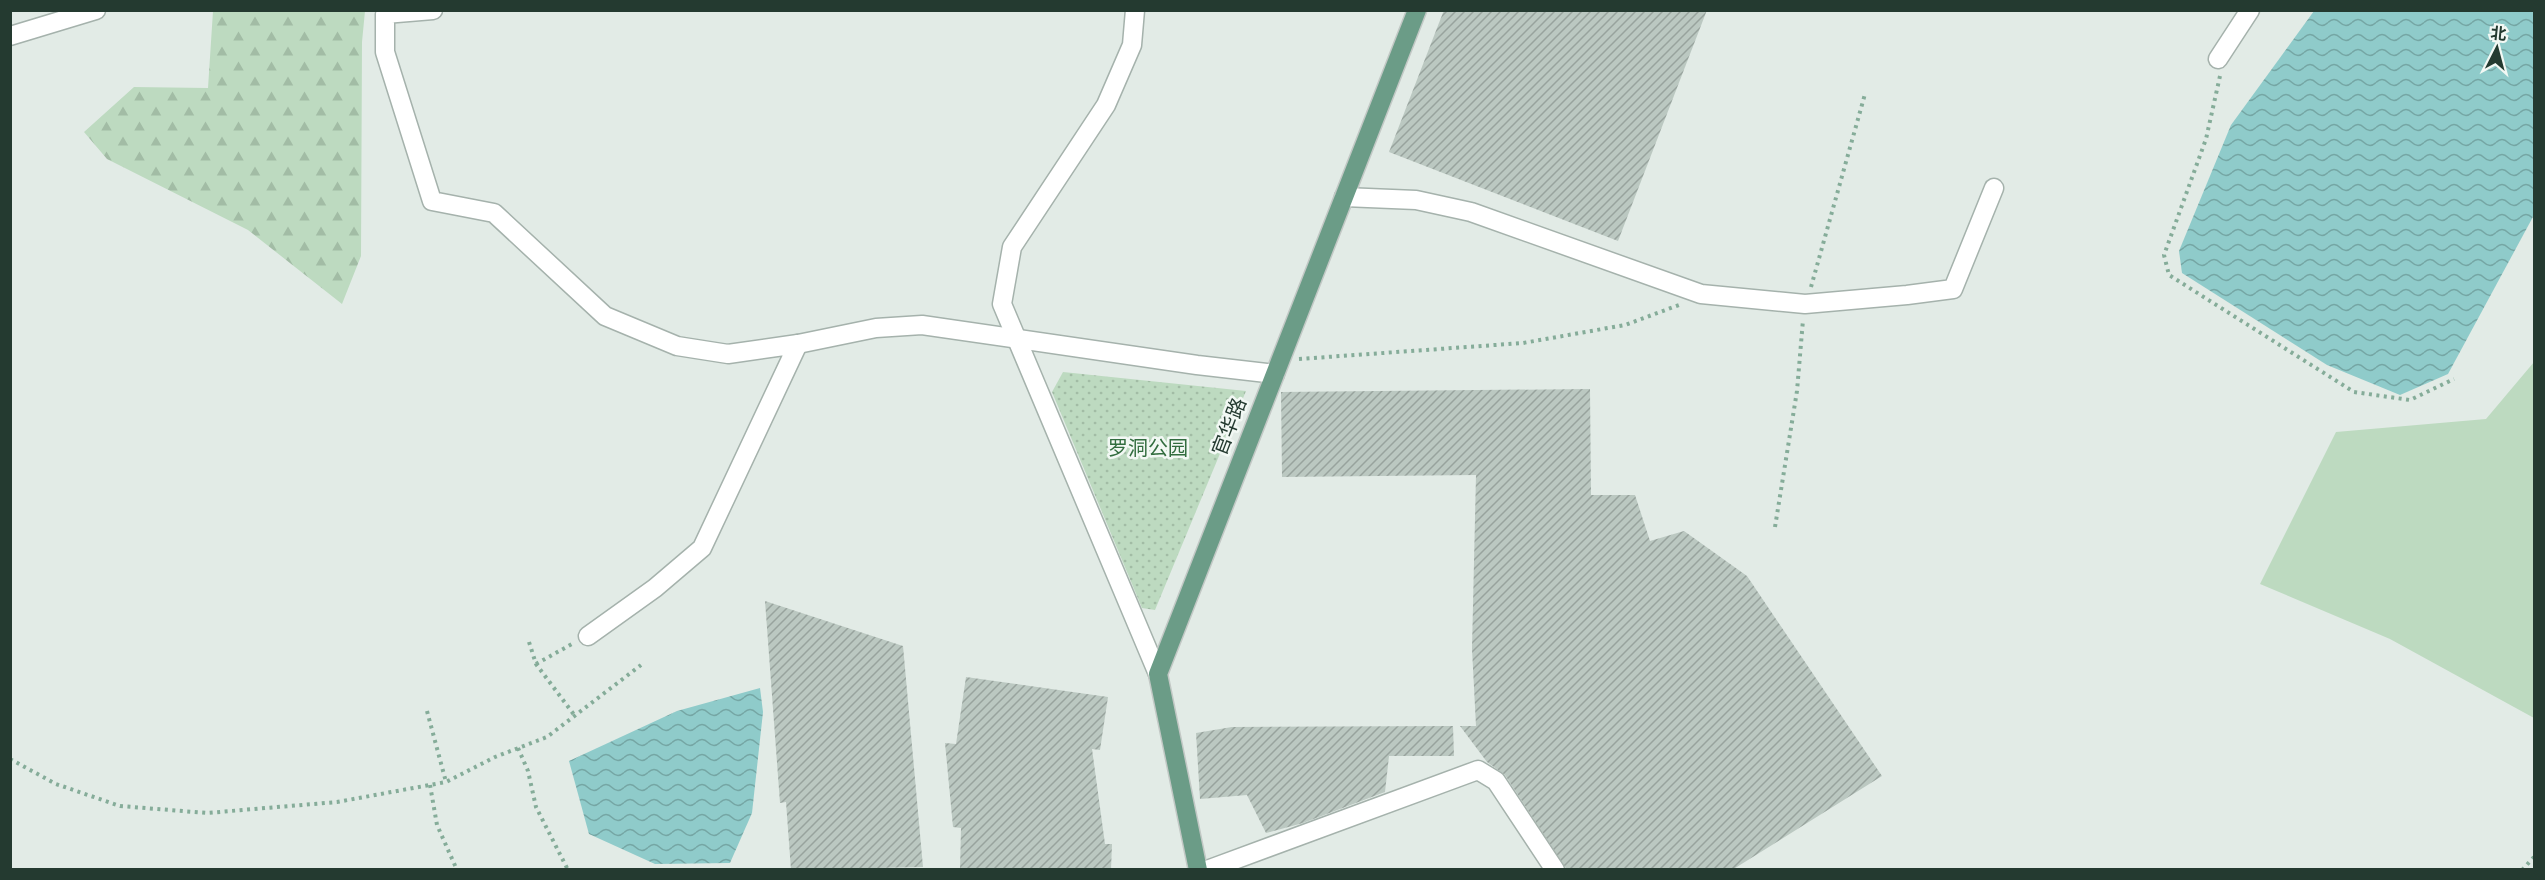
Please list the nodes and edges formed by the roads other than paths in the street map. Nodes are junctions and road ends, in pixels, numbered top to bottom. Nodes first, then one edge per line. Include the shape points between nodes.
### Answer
1 (96, 10) edge
2 (433, 10) edge
3 (1135, 10) edge
4 (1416, 10) edge
5 (2250, 10) edge
6 (385, 12) edge
7 (10, 36) edge
8 (2223, 52) road end
9 (1994, 188) dead end
10 (1344, 197) junction
11 (1017, 339) junction
12 (798, 344) junction
13 (1278, 367) junction
14 (588, 636) road end
15 (1158, 674) junction
16 (1198, 870) edge
17 (1207, 870) edge
18 (1555, 870) edge

1 - 7 street
2 - 6 street
3 - 11 street via 1132,45 1106,105 1012,247 1002,304
4 - 10 main road, 官华路
5 - 8 street
6 - 12 street via 385,52 432,201 494,213 605,316 677,346 728,354
9 - 10 street via 1953,288 1804,304 1701,294 1471,212 1416,200
10 - 13 main road, 官华路
11 - 12 street via 922,325 876,328
11 - 13 street
11 - 15 street
12 - 14 street via 702,548
13 - 15 main road, 官华路
15 - 16 main road
17 - 18 street via 1478,770 1496,781

